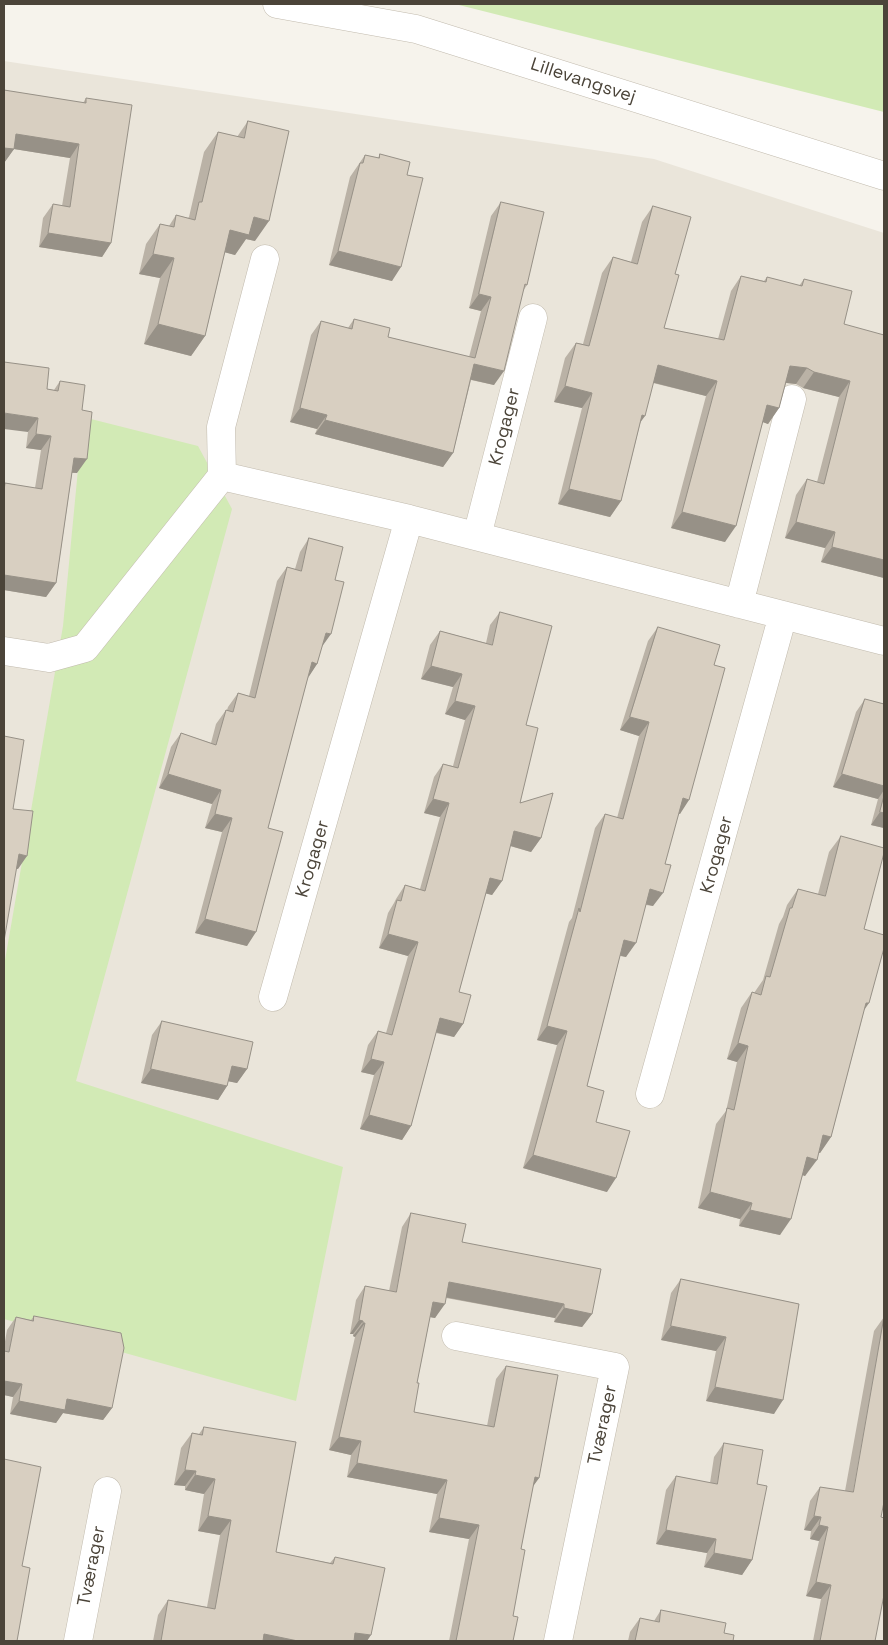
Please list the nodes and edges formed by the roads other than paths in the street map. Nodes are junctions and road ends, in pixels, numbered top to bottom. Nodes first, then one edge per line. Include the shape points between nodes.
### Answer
1 (276, 4) edge
2 (884, 176) edge
3 (265, 259) dead end
4 (533, 318) dead end
5 (792, 399) dead end
6 (222, 476) junction
7 (410, 519) junction
8 (477, 536) junction
9 (739, 604) junction
10 (783, 615) junction
11 (884, 641) edge
12 (4, 651) edge
13 (273, 997) dead end
14 (650, 1094) dead end
15 (456, 1336) dead end
16 (107, 1491) dead end
17 (78, 1641) edge
18 (558, 1641) edge

1 - 2 street, Lillevangsvej via 416,29
3 - 6 street via 221,427
4 - 8 street, Krogager
5 - 9 street
6 - 7 street
6 - 12 street via 85,648 49,658
7 - 8 street
7 - 13 street, Krogager
8 - 9 street
9 - 10 street
10 - 11 street
10 - 14 street, Krogager
15 - 18 street, Tværager via 615,1367
16 - 17 street, Tværager

